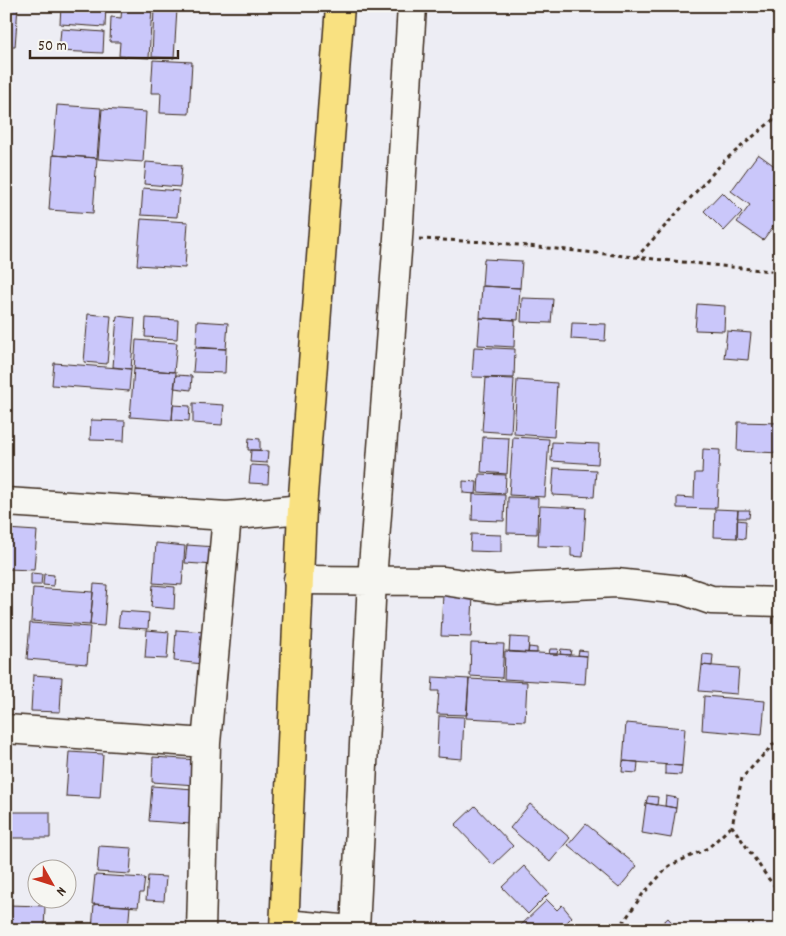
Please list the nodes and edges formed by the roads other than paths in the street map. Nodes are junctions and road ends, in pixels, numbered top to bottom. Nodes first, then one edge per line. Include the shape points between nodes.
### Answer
1 (340, 6) edge
2 (412, 6) edge
3 (6, 502) edge
4 (302, 509) junction
5 (228, 516) junction
6 (298, 580) junction
7 (372, 580) junction
8 (780, 602) edge
9 (6, 729) edge
10 (206, 744) junction
11 (285, 927) edge
12 (201, 930) edge
13 (354, 930) edge

1 - 4 main road
2 - 7 street
3 - 5 street
4 - 5 street
4 - 6 main road
5 - 10 street
6 - 7 street
6 - 11 main road
7 - 8 street via 444,581 497,589 616,583 682,590 711,600
7 - 13 street
9 - 10 street
10 - 12 street
11 - 13 street

